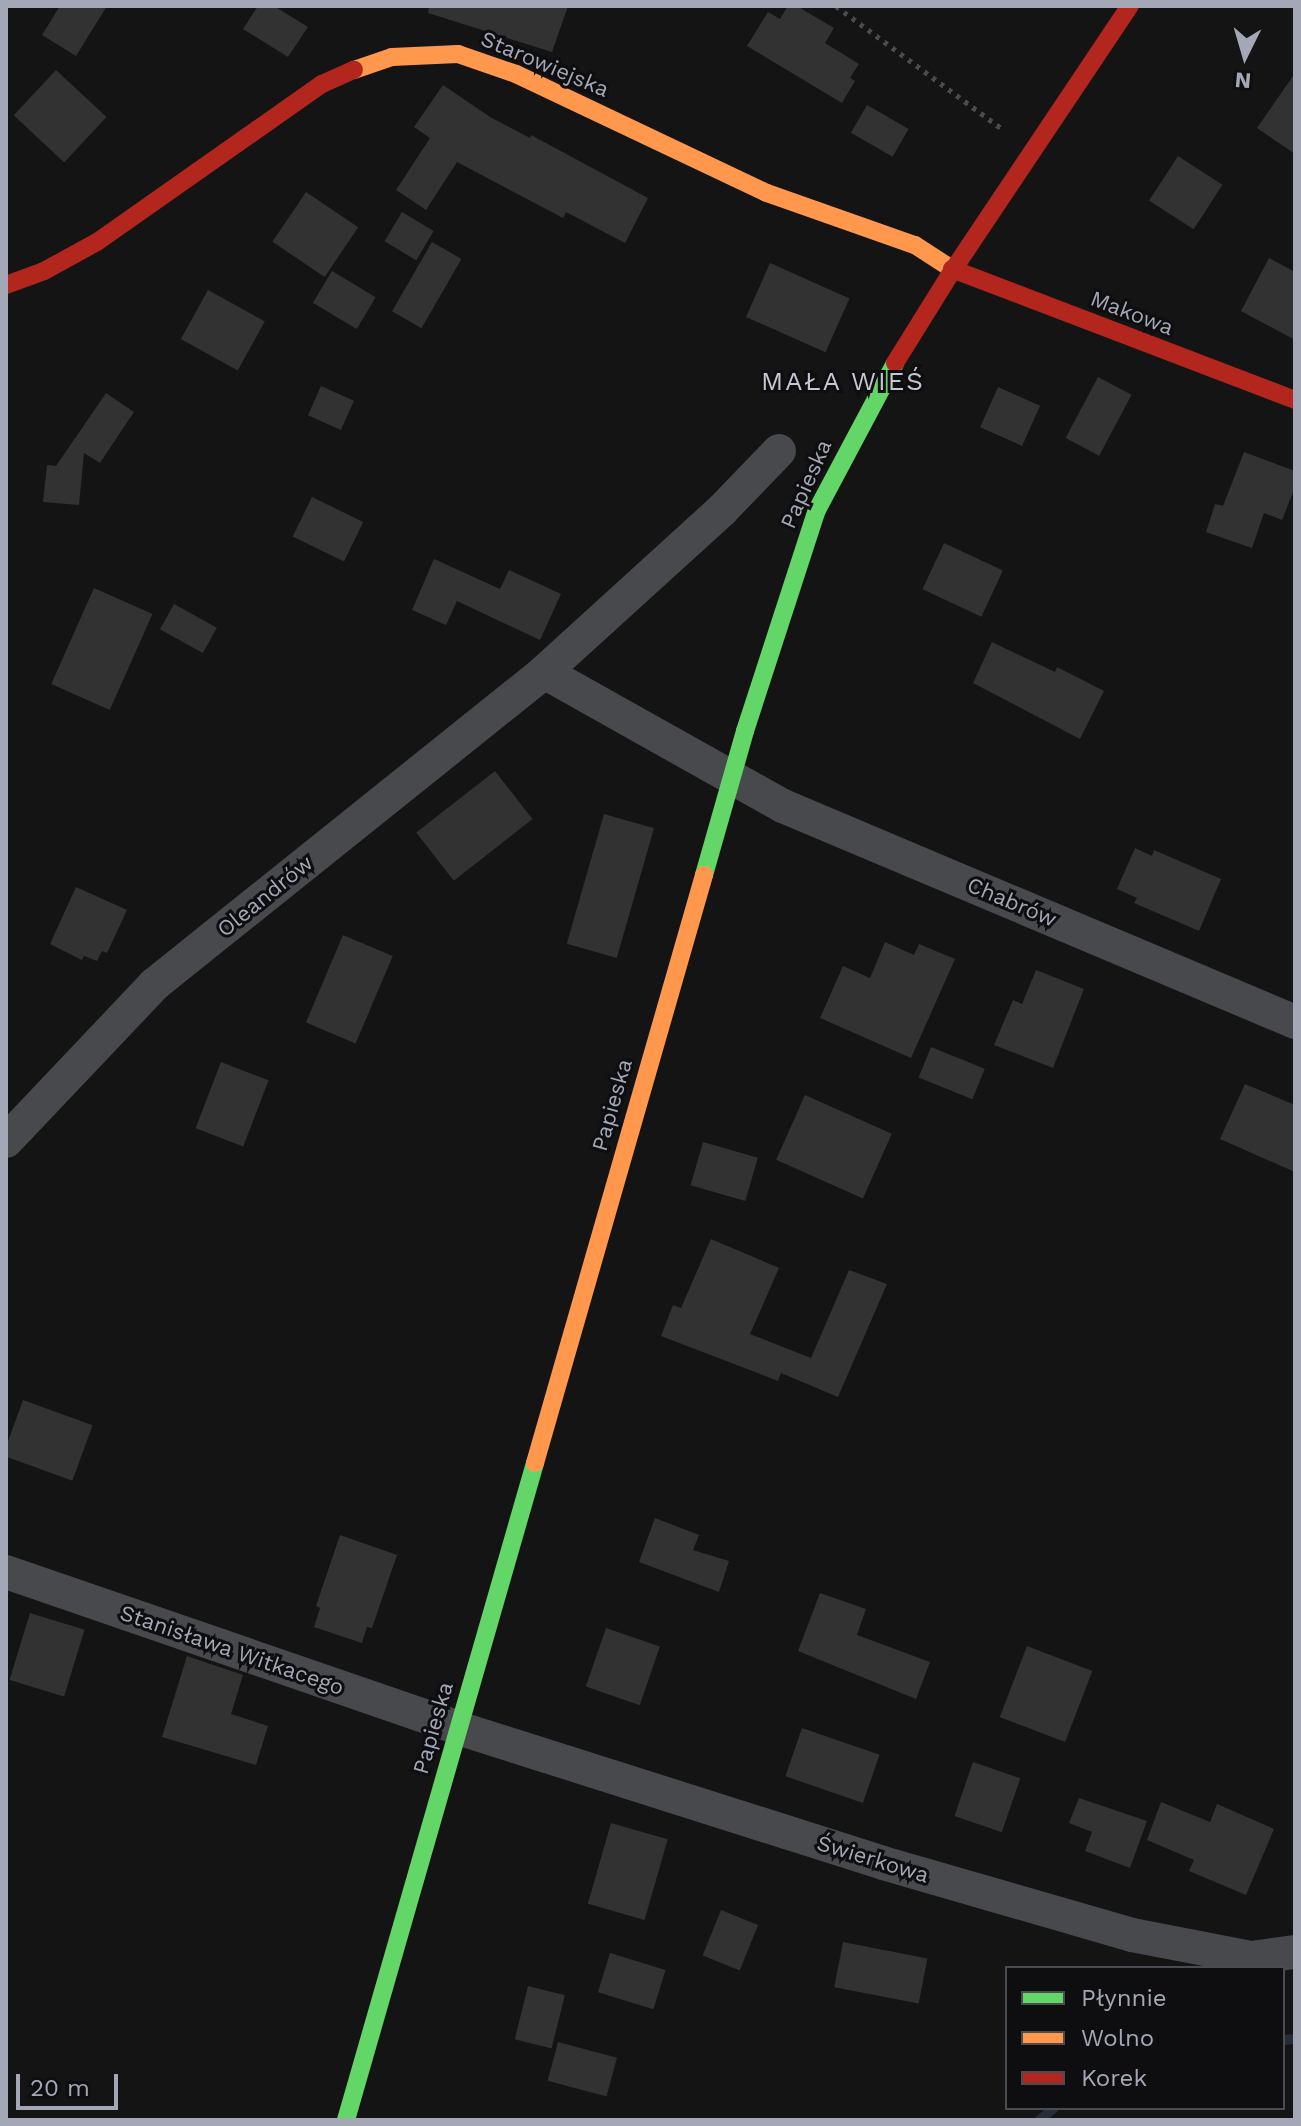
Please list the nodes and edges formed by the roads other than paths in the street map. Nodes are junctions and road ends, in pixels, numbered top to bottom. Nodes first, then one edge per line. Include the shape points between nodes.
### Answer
1 (1130, 6) edge
2 (953, 270) junction
3 (6, 285) edge
4 (1295, 400) edge
5 (779, 451) dead end
6 (544, 672) junction
7 (732, 775) junction
8 (1295, 1022) edge
9 (6, 1141) edge
10 (6, 1572) edge
11 (458, 1728) junction
12 (1295, 1952) edge
13 (346, 2120) edge

1 - 2 street, Papieska
2 - 3 street, Starowiejska via 915,245 767,193 516,74 458,54 427,53 362,66 322,84 97,242
2 - 4 street, Makowa
2 - 7 street, Papieska via 884,381 817,510
5 - 6 street, Oleandrów
6 - 7 street
6 - 9 street, Oleandrów via 155,984
7 - 8 street, Chabrów via 783,806
7 - 11 street, Papieska
10 - 11 street, Stanisława Witkacego
11 - 12 street, Świerkowa via 883,1863 1132,1935 1251,1958
11 - 13 street, Papieska

